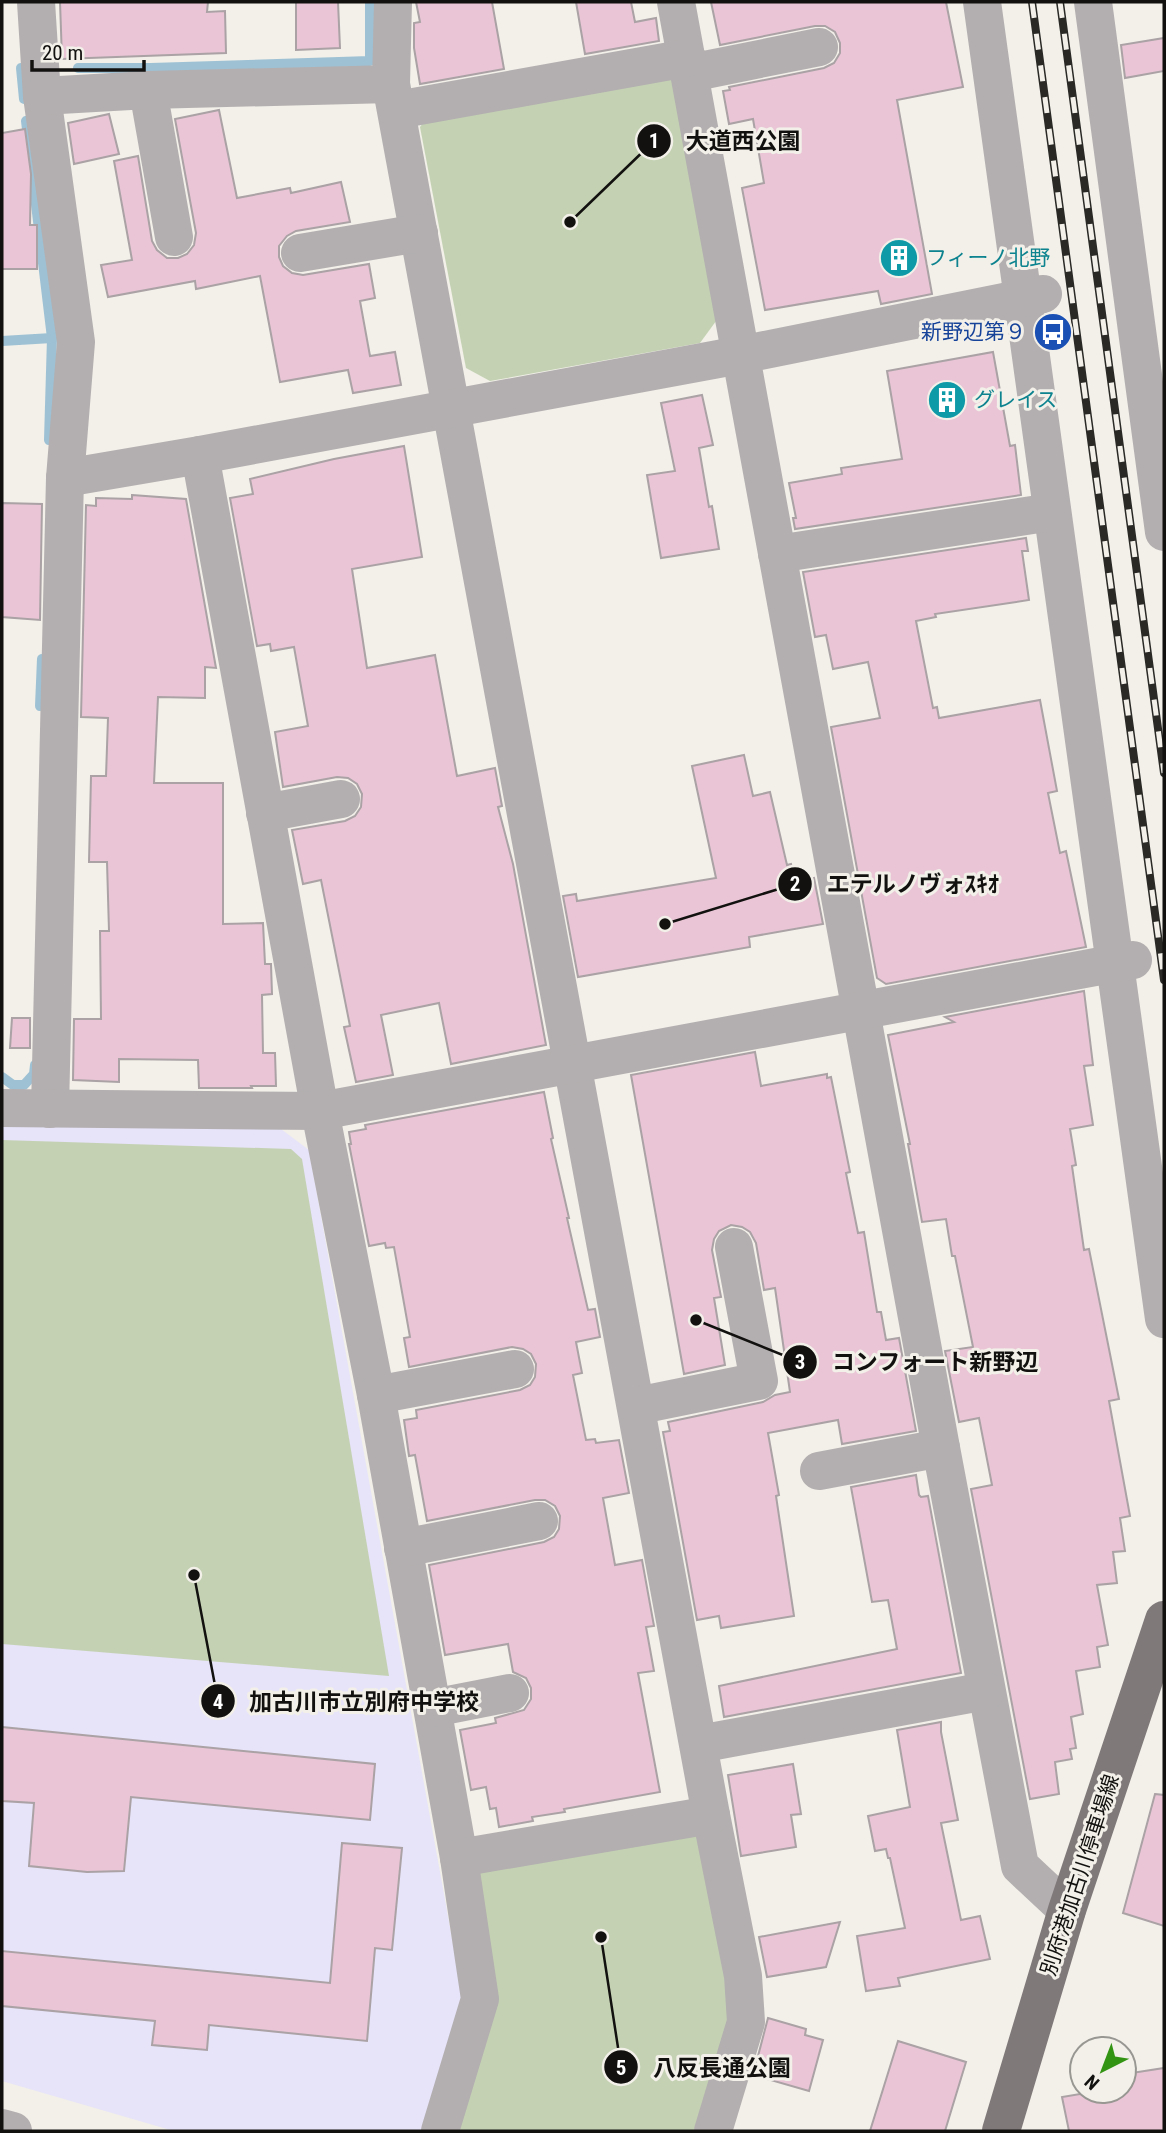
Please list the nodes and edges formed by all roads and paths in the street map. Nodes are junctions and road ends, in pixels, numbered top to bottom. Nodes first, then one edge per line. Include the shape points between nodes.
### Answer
1 (36, 2) edge
2 (393, 2) edge
3 (676, 2) edge
4 (982, 2) edge
5 (1093, 2) edge
6 (819, 47) dead end
7 (689, 65) junction
8 (148, 90) junction
9 (42, 96) junction
10 (394, 97) junction
11 (419, 233) junction
12 (174, 237) dead end
13 (300, 253) dead end
14 (1033, 296) junction
15 (740, 355) junction
16 (450, 409) junction
17 (200, 456) junction
18 (65, 478) junction
19 (1052, 512) junction
20 (1164, 532) edge
21 (777, 554) junction
22 (341, 799) dead end
23 (265, 813) junction
24 (1123, 961) junction
25 (860, 1012) junction
26 (573, 1065) junction
27 (2, 1108) edge
28 (50, 1109) junction
29 (320, 1111) junction
30 (734, 1247) dead end
31 (1164, 1319) edge
32 (515, 1369) dead end
33 (376, 1395) junction
34 (636, 1406) junction
35 (941, 1448) junction
36 (819, 1471) dead end
37 (539, 1521) dead end
38 (403, 1548) junction
39 (1164, 1620) edge
40 (985, 1691) junction
41 (510, 1693) dead end
42 (433, 1708) junction
43 (699, 1744) junction
44 (711, 1815) junction
45 (459, 1858) junction
46 (1067, 1910) junction
47 (2, 2128) edge
48 (13, 2131) edge
49 (440, 2131) edge
50 (713, 2131) edge
51 (1001, 2131) edge

1 - 9 street
2 - 10 street
3 - 7 street
4 - 14 street
5 - 20 street
6 - 7 street
7 - 10 street
7 - 15 street
8 - 9 street
8 - 10 street
8 - 12 street
9 - 18 street via 76,342
10 - 11 street
11 - 13 street
11 - 16 street
14 - 15 street
14 - 19 street
15 - 16 street
15 - 21 street
16 - 17 street
16 - 26 street
17 - 18 street
17 - 23 street
18 - 28 street
19 - 21 street
19 - 24 street
21 - 25 street
22 - 23 street
23 - 29 street
24 - 25 street
24 - 31 street
25 - 26 street
25 - 35 street
26 - 29 street
26 - 34 street
27 - 28 street
28 - 29 street
29 - 33 street
30 - 34 street via 759,1381
32 - 33 street
33 - 38 street
34 - 43 street
35 - 36 street
35 - 40 street
37 - 38 street
38 - 42 street
39 - 46 main road, 別府港加古川停車場線
40 - 43 street
40 - 46 street via 1020,1866
41 - 42 street
42 - 45 street
43 - 44 street
44 - 45 street
44 - 50 street via 743,1976 746,2022
45 - 49 street via 480,1999
46 - 51 main road, 別府港加古川停車場線
47 - 48 street

